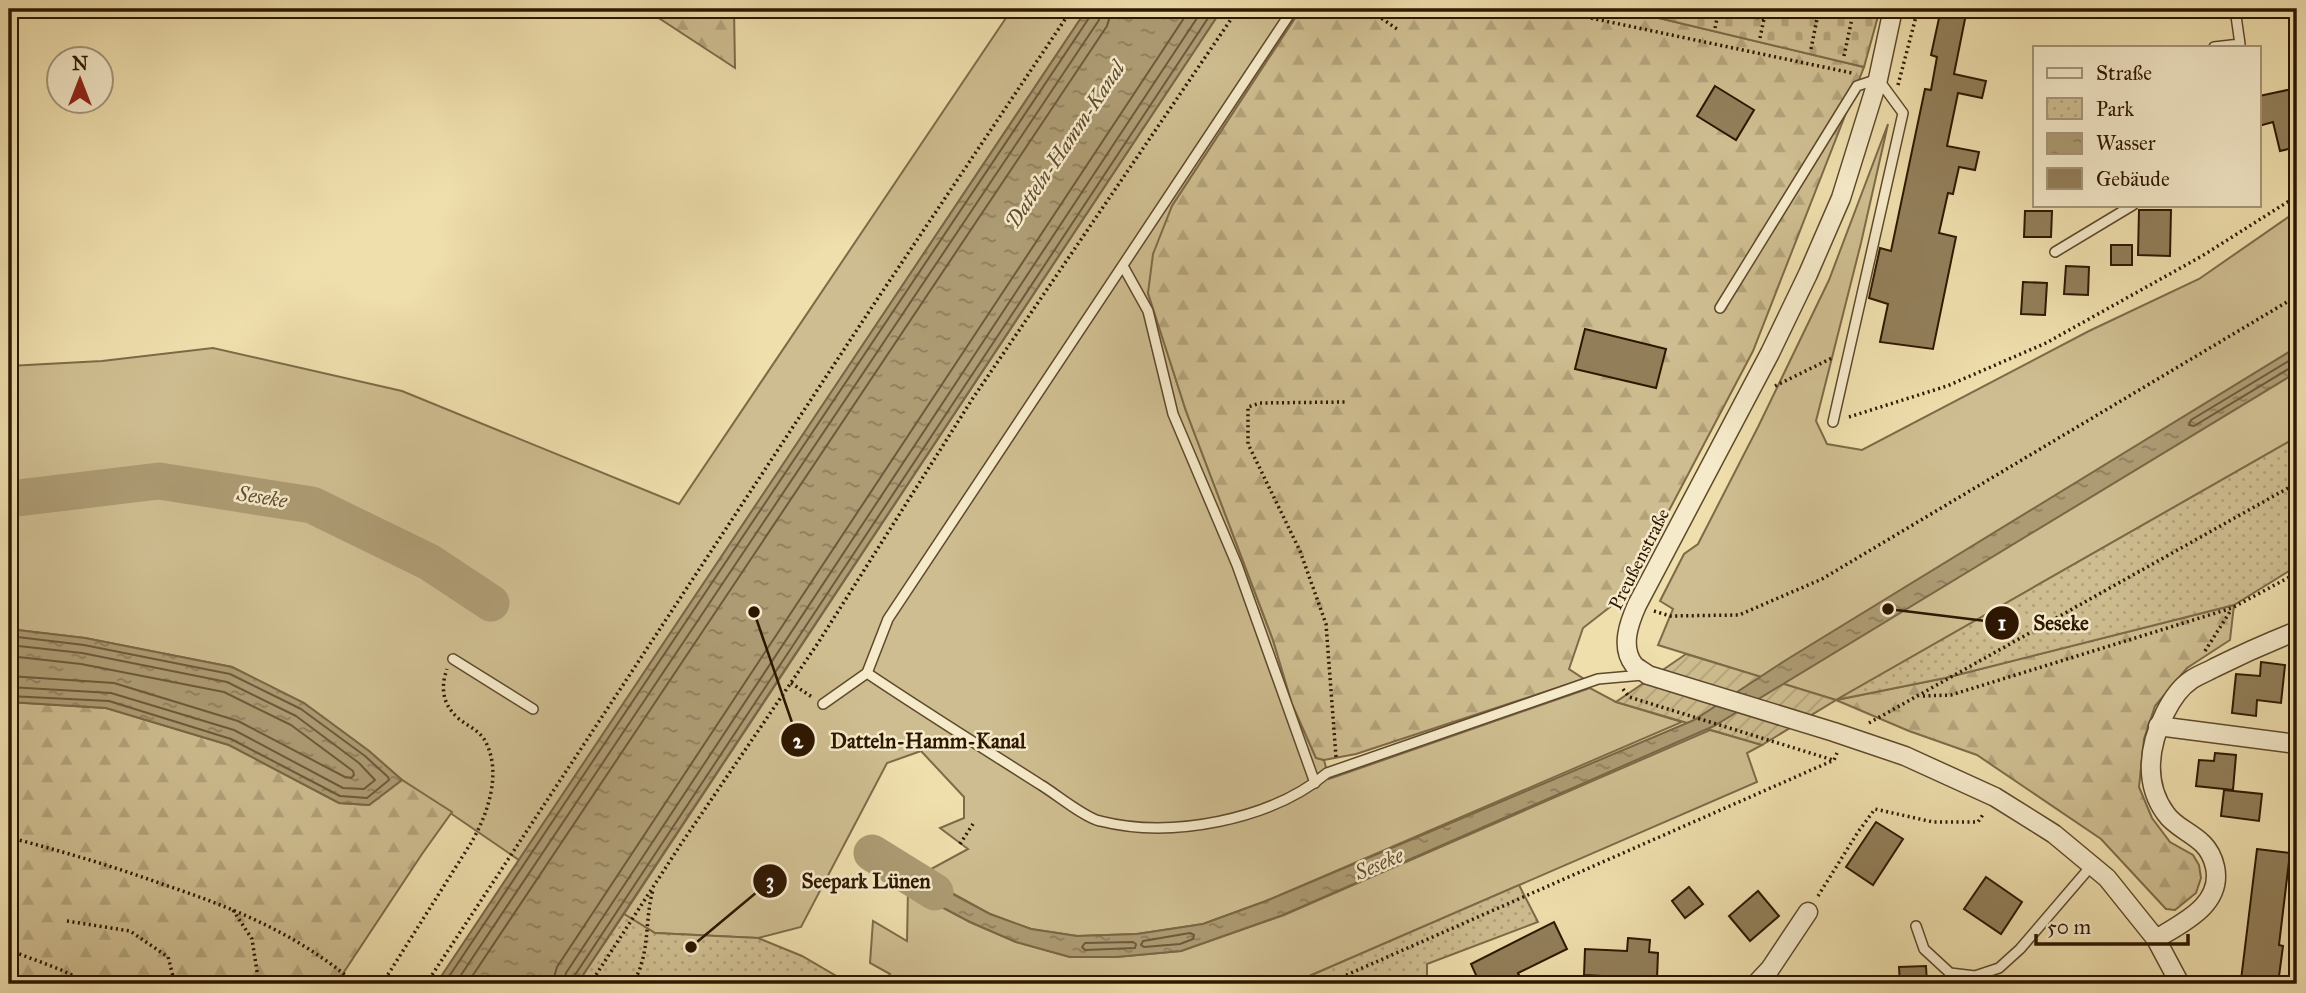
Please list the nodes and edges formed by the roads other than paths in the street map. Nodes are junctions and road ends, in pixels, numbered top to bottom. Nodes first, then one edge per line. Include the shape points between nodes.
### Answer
1 (1293, 9) edge
2 (1893, 9) edge
3 (2235, 9) edge
4 (2223, 46) edge
5 (1878, 79) junction
6 (2131, 206) edge
7 (2055, 252) dead end
8 (1123, 266) junction
9 (1720, 308) dead end
10 (1833, 422) road end
11 (2297, 631) edge
12 (453, 659) road end
13 (867, 673) junction
14 (1648, 675) junction
15 (823, 704) dead end
16 (533, 709) dead end
17 (2158, 726) junction
18 (2297, 744) edge
19 (1315, 783) junction
20 (2092, 865) junction
21 (1808, 912) road end
22 (1916, 926) dead end
23 (2156, 939) junction
24 (1756, 984) edge
25 (2180, 984) edge

1 - 8 lane
2 - 5 street, Preußenstraße
3 - 4 lane via 2240,44
5 - 9 lane via 1857,86
5 - 10 lane via 1903,113
5 - 14 street, Preußenstraße via 1840,198 1808,274 1630,621 1629,652 1634,665
6 - 7 lane
8 - 13 lane via 888,619
8 - 19 lane via 1148,310 1173,414 1237,565
11 - 17 street via 2190,680
12 - 16 lane
13 - 15 lane
13 - 19 lane via 1098,821 1195,826 1247,815
14 - 19 lane via 1598,679 1327,773
14 - 20 street via 1905,757 1995,797 2054,834
17 - 18 street
17 - 23 street via 2150,771 2153,789 2166,816 2205,846 2216,871 2213,894 2206,904
20 - 22 lane via 1999,968 1975,975 1950,973 1924,949
20 - 23 street
21 - 24 street
23 - 25 street

